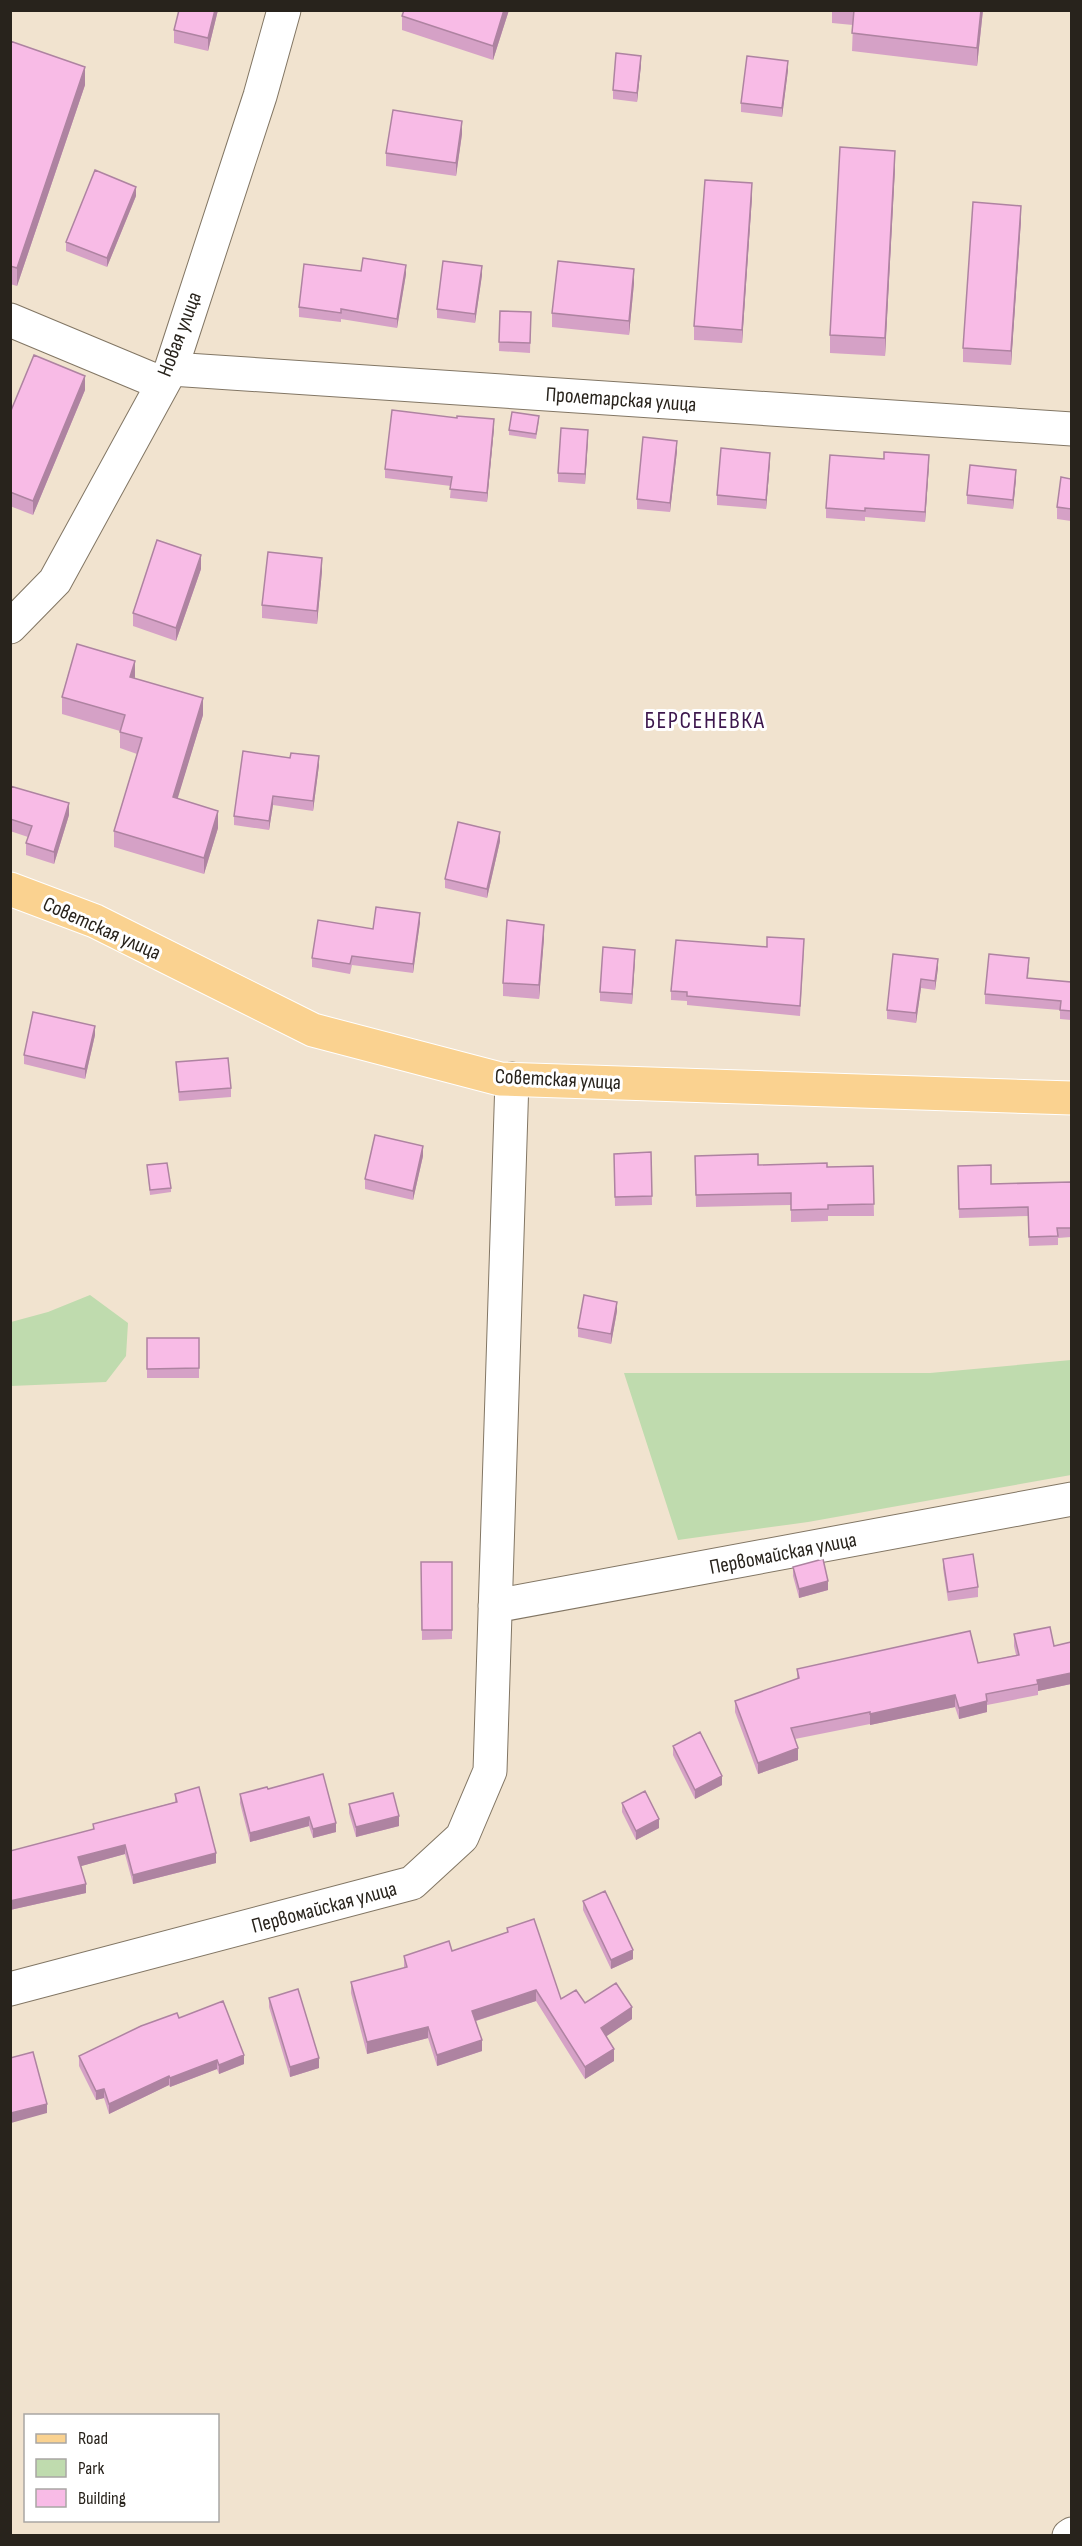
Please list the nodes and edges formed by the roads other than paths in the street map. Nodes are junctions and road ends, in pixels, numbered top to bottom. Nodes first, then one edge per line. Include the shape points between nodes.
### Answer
1 (284, 10) edge
2 (10, 320) edge
3 (166, 376) junction
4 (1071, 429) edge
5 (10, 627) edge
6 (10, 889) edge
7 (512, 1079) junction
8 (1071, 1098) edge
9 (1071, 1499) edge
10 (495, 1606) junction
11 (10, 1989) edge

1 - 3 street, Новая улица via 258,103
2 - 3 street, Пролетарская улица
3 - 4 street, Пролетарская улица
3 - 5 street, Новая улица via 55,581
6 - 7 main road, Советская улица via 95,921 313,1030
7 - 8 main road, Советская улица
7 - 10 street, Первомайская улица
9 - 10 street, Первомайская улица
10 - 11 street, Первомайская улица via 490,1771 462,1838 412,1884

